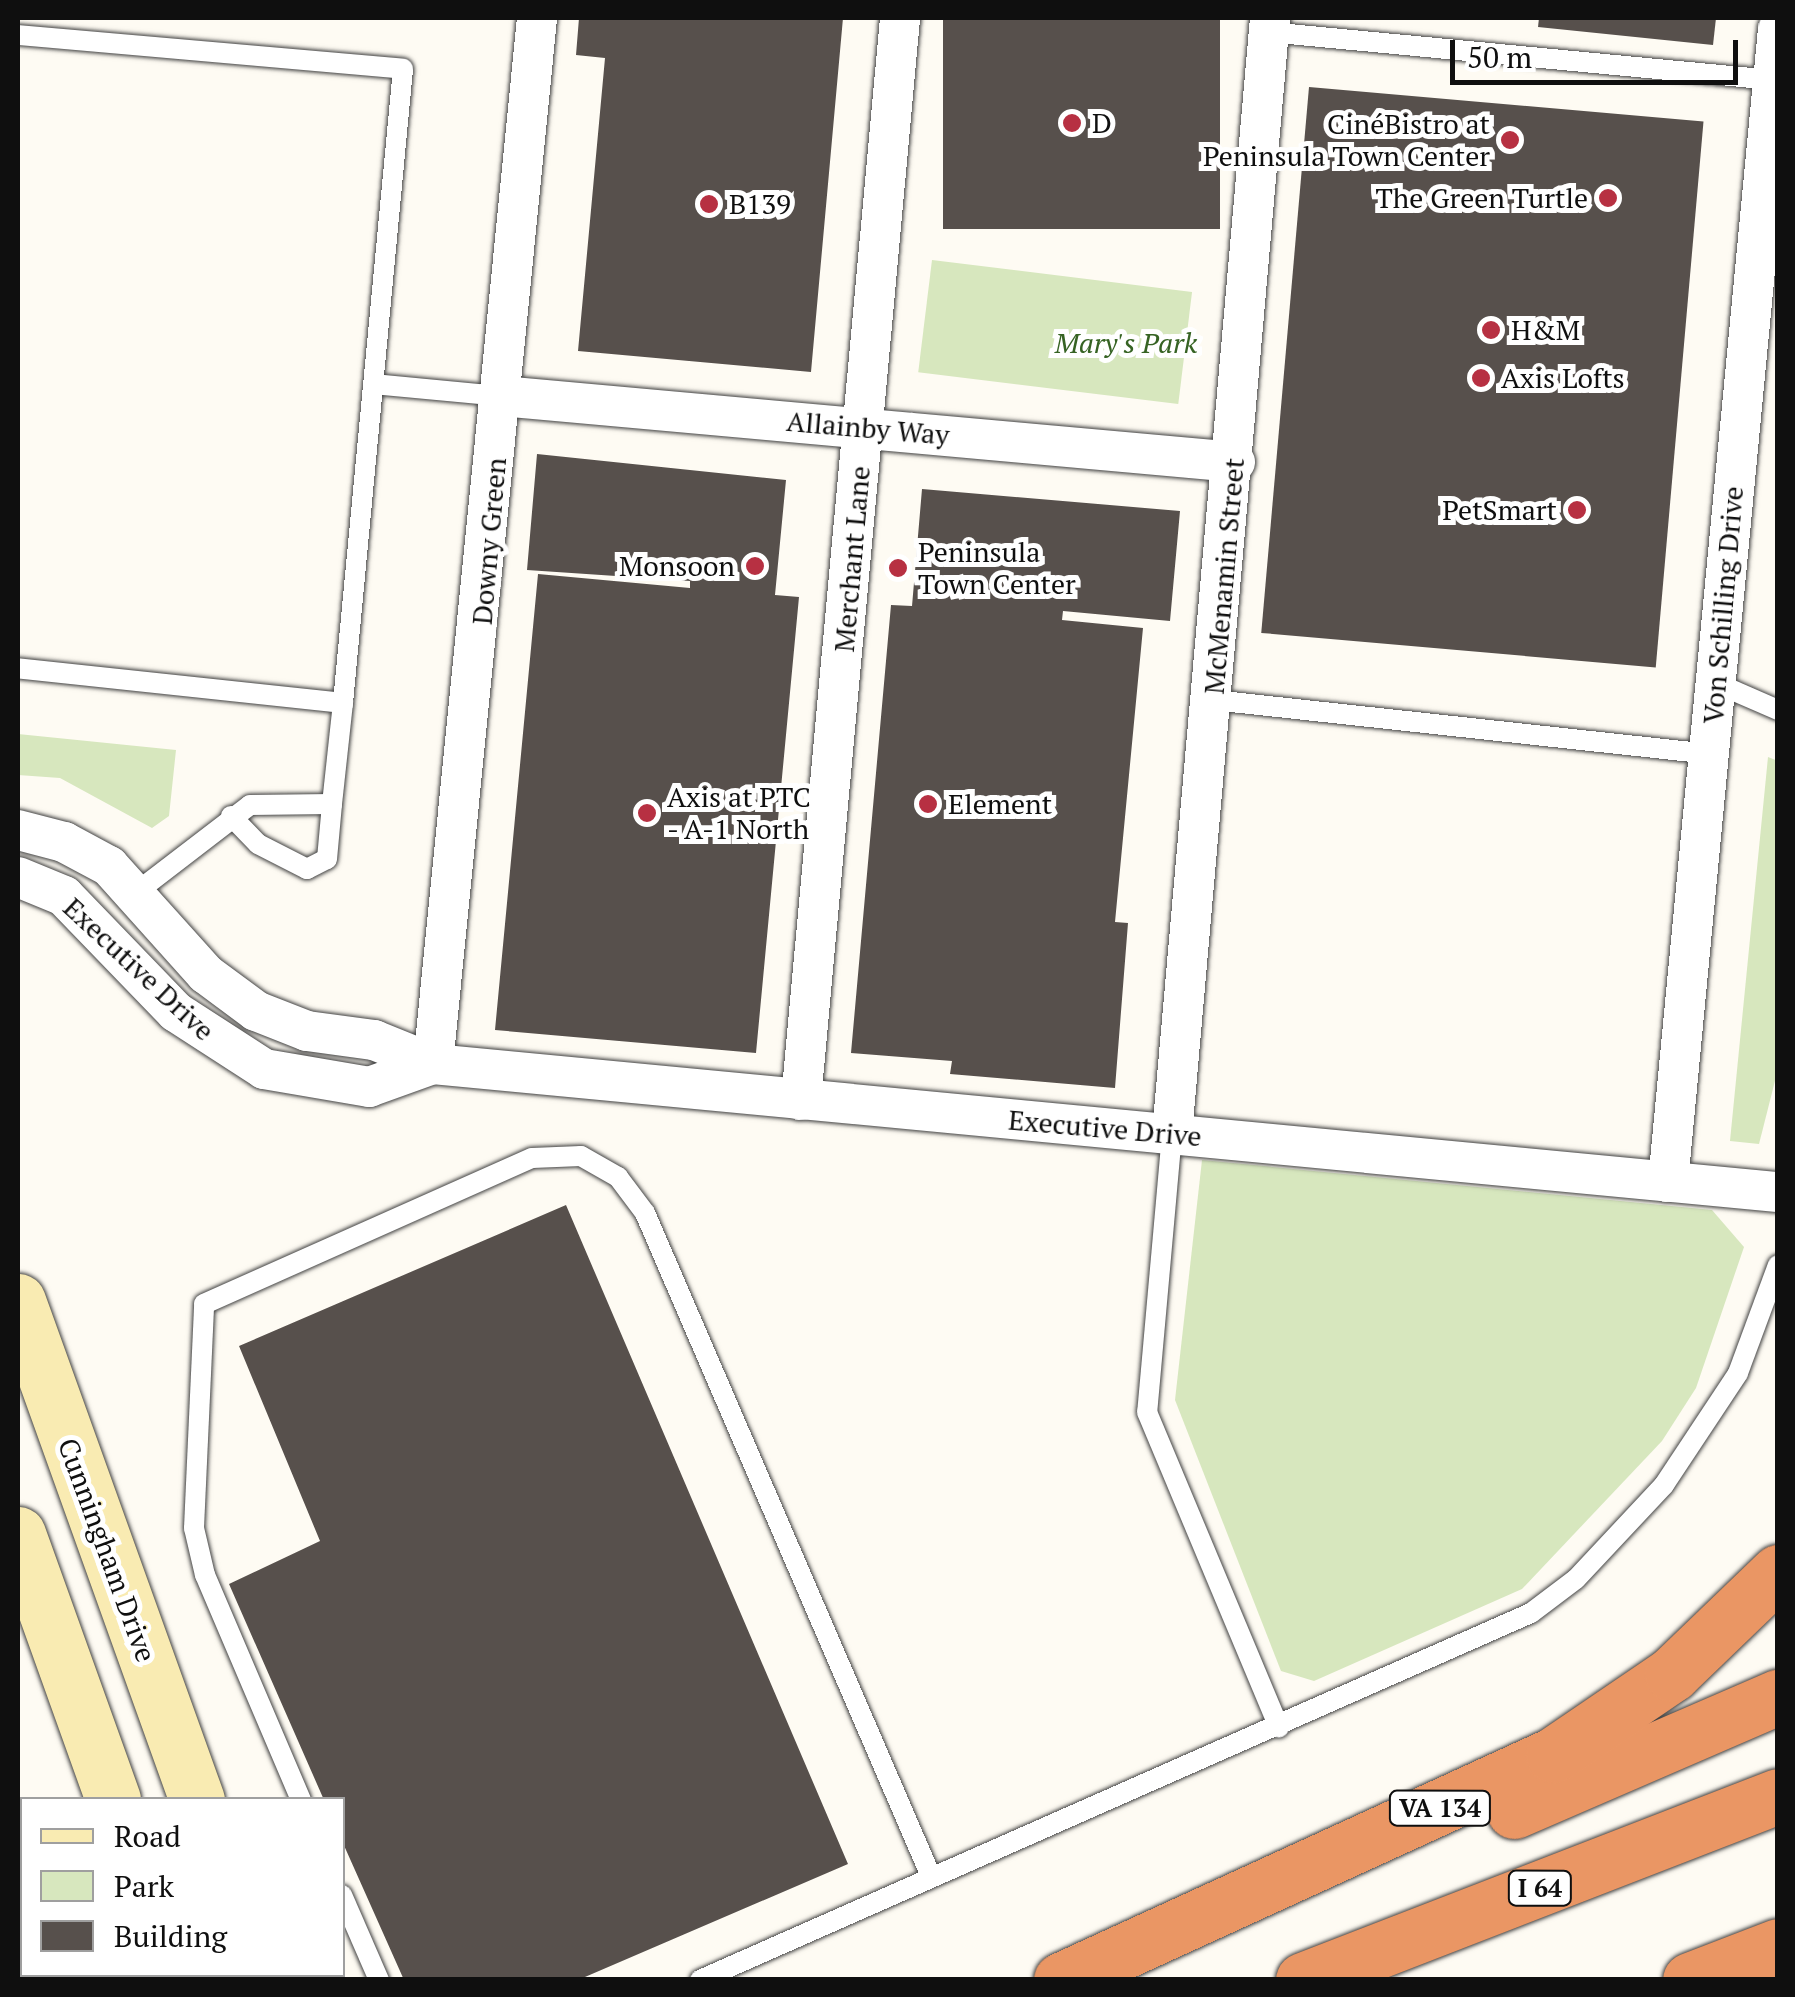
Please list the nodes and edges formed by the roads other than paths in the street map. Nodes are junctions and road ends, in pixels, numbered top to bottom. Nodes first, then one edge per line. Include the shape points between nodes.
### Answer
1 (536, 18) edge
2 (900, 18) edge
3 (1269, 25) edge
4 (1778, 29) edge
5 (18, 35) edge
6 (1773, 80) junction
7 (373, 384) junction
8 (501, 396) junction
9 (865, 428) junction
10 (1235, 462) junction
11 (18, 668) edge
12 (1716, 683) junction
13 (1213, 700) junction
14 (342, 703) junction
15 (1778, 710) edge
16 (1709, 754) junction
17 (332, 804) junction
18 (231, 816) junction
19 (18, 830) edge
20 (18, 878) edge
21 (138, 891) junction
22 (432, 1064) junction
23 (802, 1100) junction
24 (1172, 1134) junction
25 (1668, 1182) junction
26 (1778, 1192) edge
27 (1778, 1265) edge
28 (18, 1301) edge
29 (18, 1534) edge
30 (1778, 1572) edge
31 (1778, 1697) edge
32 (1279, 1728) junction
33 (1778, 1796) edge
34 (113, 1797) edge
35 (197, 1797) edge
36 (300, 1797) edge
37 (930, 1874) junction
38 (345, 1902) edge
39 (1778, 1946) edge
40 (379, 1980) edge
41 (700, 1980) edge
42 (1061, 1980) edge
43 (1109, 1980) edge
44 (1304, 1980) edge
45 (1690, 1980) edge

1 - 8 street, Downy Green
2 - 9 street, Merchant Lane
3 - 6 lane
3 - 10 street, McMenamin Street
4 - 6 street, Von Schilling Drive
5 - 7 lane via 403,68
6 - 12 street, Von Schilling Drive
7 - 8 lane
7 - 14 lane
8 - 9 street, Allainby Way
8 - 22 street, Downy Green
9 - 10 street, Allainby Way
9 - 23 street, Merchant Lane
10 - 13 street, McMenamin Street
11 - 14 lane
12 - 15 lane
12 - 16 street, Von Schilling Drive
13 - 16 lane
13 - 24 street, McMenamin Street
14 - 17 lane
16 - 25 street, Von Schilling Drive
17 - 18 lane via 273,801
17 - 18 lane via 327,858 307,869 258,844
18 - 21 lane
19 - 21 street, Executive Drive via 85,851
20 - 22 street, Executive Drive via 64,896 176,1012 264,1069 369,1087
21 - 22 street, Executive Drive via 206,974 256,1011 307,1031 374,1040
22 - 23 street, Executive Drive
23 - 24 street, Executive Drive
24 - 25 street, Executive Drive
24 - 32 lane via 1148,1412
25 - 26 street, Executive Drive
27 - 32 lane via 1762,1321 1704,1428 1664,1486 1576,1580 1489,1637
28 - 35 main road, Cunningham Drive
29 - 34 main road
30 - 42 highway, VA 134 via 1672,1674 1553,1755
31 - 43 highway
32 - 37 lane
33 - 44 highway, I 64
36 - 37 lane via 205,1574 194,1528 204,1304 532,1158 581,1156 618,1177 645,1213
37 - 41 lane
38 - 40 lane
39 - 45 highway

